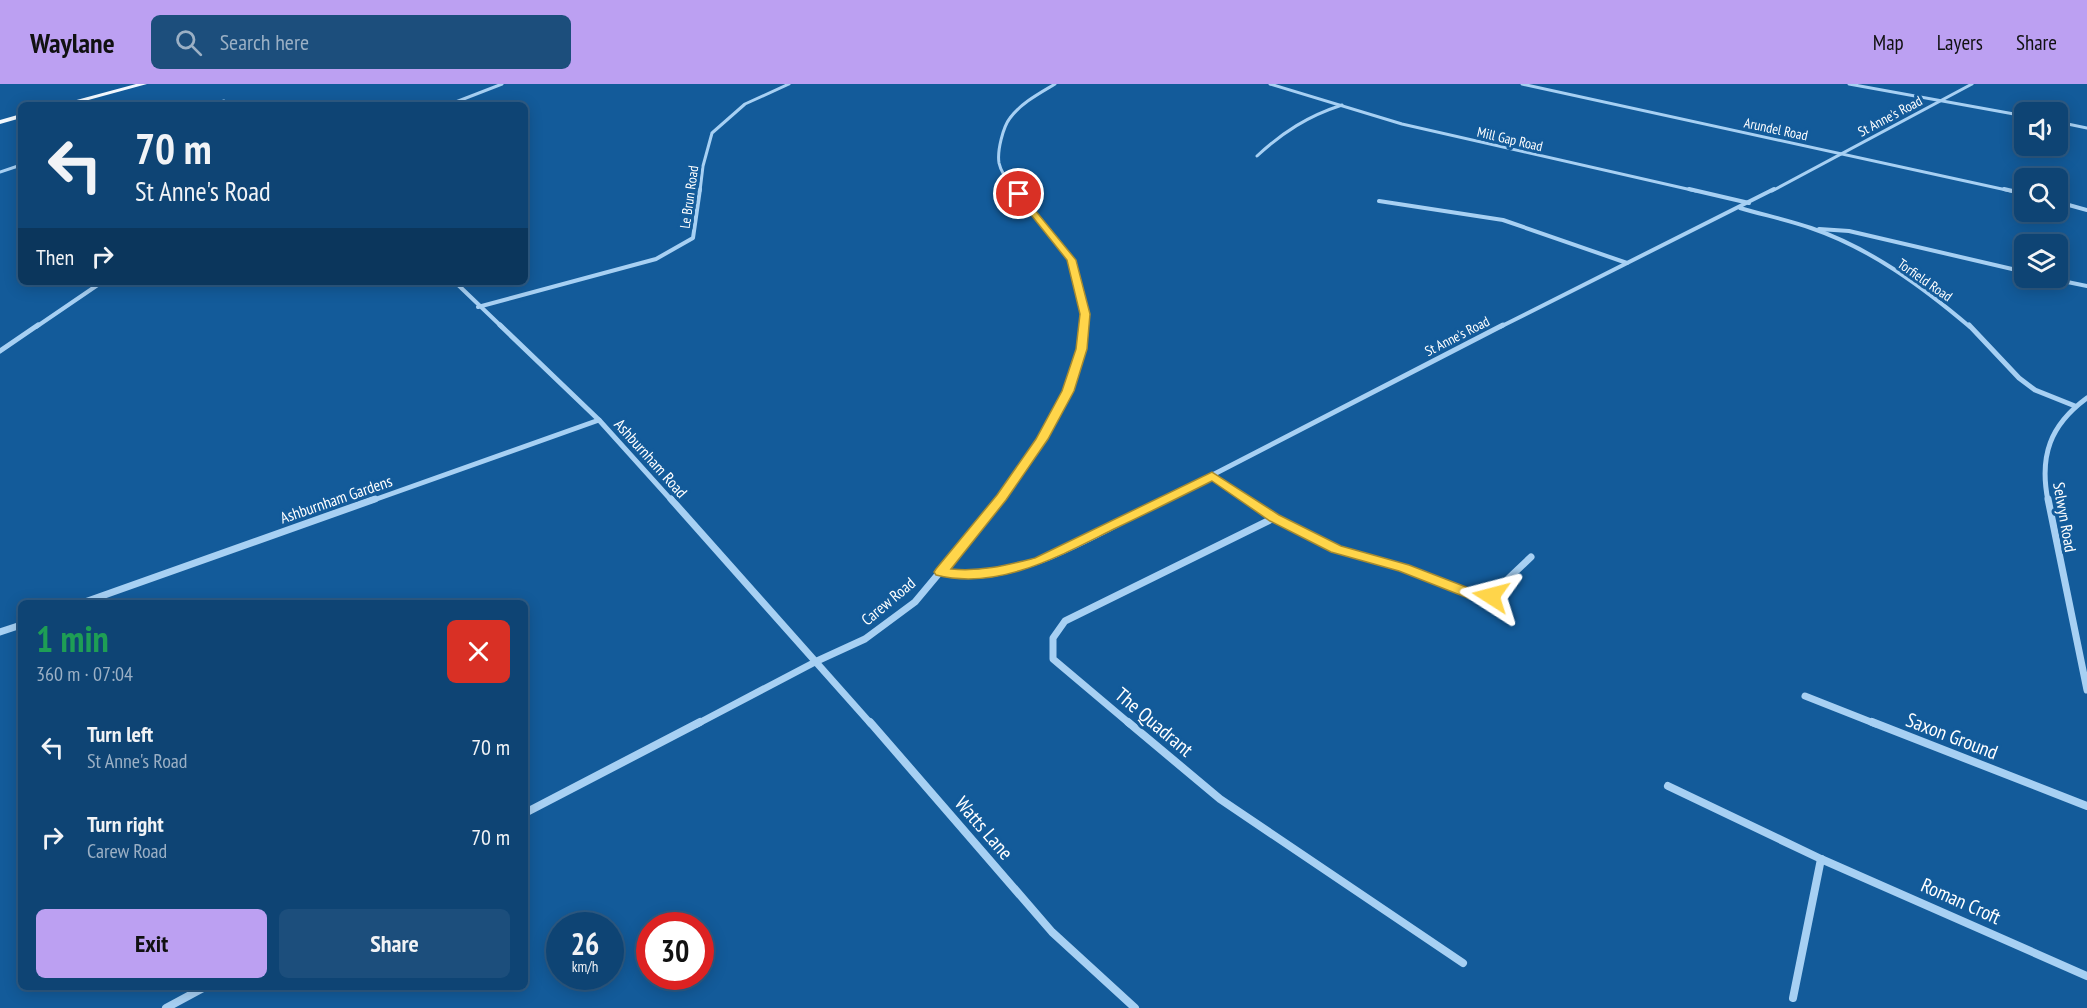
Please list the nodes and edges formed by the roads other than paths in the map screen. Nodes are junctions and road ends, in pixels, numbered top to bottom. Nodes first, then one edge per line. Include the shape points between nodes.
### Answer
1 (144, 84) edge
2 (502, 84) edge
3 (789, 84) edge
4 (1055, 84) edge
5 (1270, 84) edge
6 (1522, 84) edge
7 (1850, 84) edge
8 (1972, 84) edge
9 (224, 101) dead end
10 (1943, 101) junction
11 (74, 102) edge
12 (221, 102) edge
13 (455, 102) edge
14 (1343, 105) junction
15 (2014, 114) edge
16 (18, 118) edge
17 (0, 122) edge
18 (2068, 125) edge
19 (2087, 128) edge
20 (1843, 154) junction
21 (1257, 156) dead end
22 (18, 166) edge
23 (0, 172) edge
24 (2014, 192) edge
25 (1379, 201) dead end
26 (1749, 203) junction
27 (2068, 205) edge
28 (1740, 208) junction
29 (2087, 210) edge
30 (1812, 228) junction
31 (1627, 262) junction
32 (2014, 269) edge
33 (2068, 282) edge
34 (98, 285) edge
35 (457, 285) edge
36 (2087, 286) edge
37 (478, 307) junction
38 (0, 351) edge
39 (2087, 398) edge
40 (2075, 406) junction
41 (599, 420) junction
42 (1212, 476) junction
43 (1274, 518) junction
44 (1531, 557) dead end
45 (941, 572) junction
46 (90, 600) edge
47 (18, 626) edge
48 (0, 632) edge
49 (817, 661) junction
50 (2087, 690) edge
51 (1805, 696) dead end
52 (1668, 786) dead end
53 (2087, 806) edge
54 (528, 811) edge
55 (1821, 860) junction
56 (1463, 963) dead end
57 (2087, 976) edge
58 (199, 990) edge
59 (1793, 998) dead end
60 (166, 1008) edge
61 (1135, 1008) edge

1 - 11 main road
2 - 13 street
3 - 37 street, Le Brun Road via 745,104 712,133 693,238 656,259
4 - 45 street, Carew Road via 1010,118 999,162 1008,182 1071,260 1085,314 1081,349 1068,391 1042,439 1002,498
5 - 14 street, Mill Gap Road
6 - 20 street, Arundel Road
7 - 10 street
8 - 10 street, St Anne's Road
9 - 12 street
10 - 15 street
10 - 20 street, St Anne's Road
14 - 21 street via 1296,122
14 - 26 street, Mill Gap Road via 1424,130
16 - 17 main road
18 - 19 street
20 - 24 street, Arundel Road
20 - 26 street, St Anne's Road
22 - 23 street
25 - 31 street via 1503,220
26 - 28 street, St Anne's Road
27 - 29 street
28 - 30 street, Torfield Road
28 - 31 street, St Anne's Road
30 - 32 street via 1849,231
30 - 40 street, Torfield Road via 1867,253 1937,299 1973,328 2019,378 2035,390
31 - 42 street, St Anne's Road
33 - 36 street
34 - 38 street
35 - 37 street, Ashburnham Road
37 - 41 street, Ashburnham Road
39 - 40 street, Selwyn Road
40 - 50 street, Selwyn Road via 2055,427 2046,450 2044,482
41 - 46 street, Ashburnham Gardens
41 - 49 street, Ashburnham Road
42 - 43 street
42 - 45 street, St Anne's Road via 1040,561 969,575
43 - 44 street via 1336,549 1404,568 1478,597 1491,596
43 - 56 street, The Quadrant via 1065,621 1053,638 1053,659 1220,799
45 - 49 street, Carew Road via 915,602 890,622 865,639
47 - 48 street
49 - 54 street, Carew Road
49 - 61 street, Watts Lane via 1052,932
51 - 53 street, Saxon Ground
52 - 55 street, Roman Croft
55 - 57 street, Roman Croft
55 - 59 street
58 - 60 street

